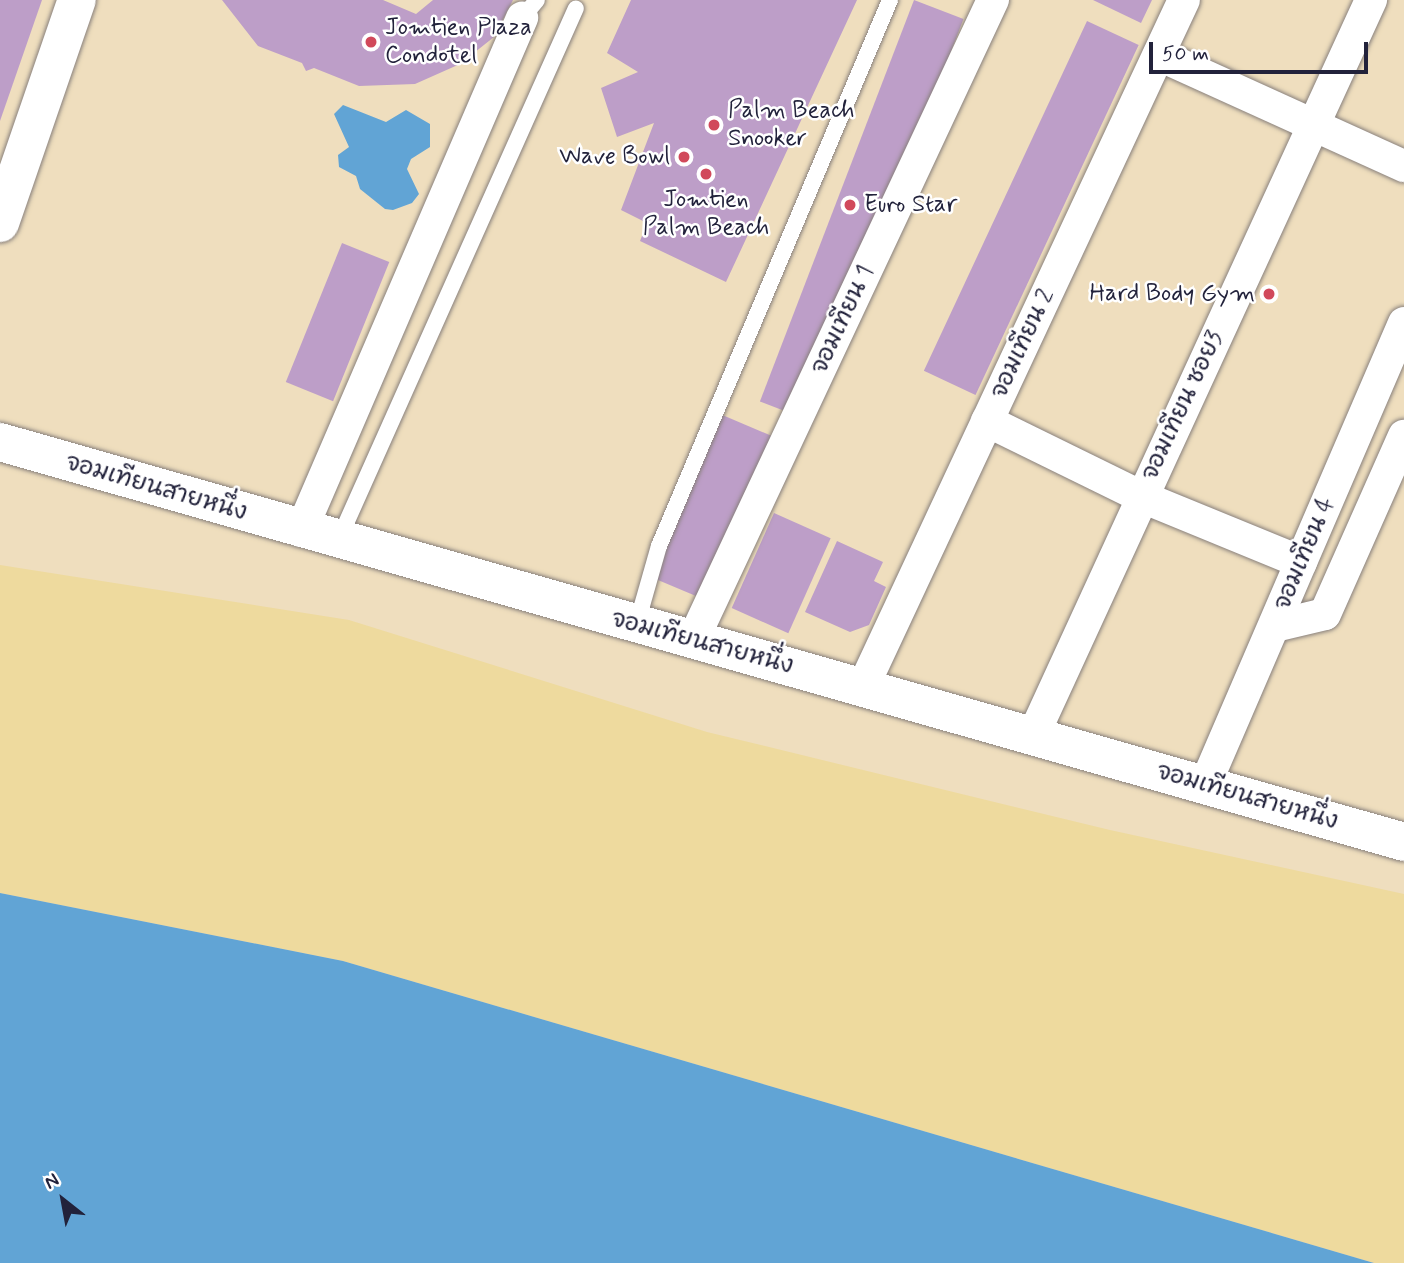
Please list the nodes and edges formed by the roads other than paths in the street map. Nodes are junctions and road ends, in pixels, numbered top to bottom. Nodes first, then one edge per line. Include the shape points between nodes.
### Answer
1 (77, 0) edge
2 (890, 0) edge
3 (993, 0) edge
4 (1184, 0) edge
5 (1371, 0) edge
6 (576, 8) dead end
7 (530, 9) edge
8 (1159, 55) junction
9 (1315, 124) junction
10 (1404, 166) edge
11 (0, 223) edge
12 (1404, 323) edge
13 (987, 421) junction
14 (1404, 436) edge
15 (0, 442) edge
16 (1140, 496) junction
17 (301, 531) junction
18 (338, 541) junction
19 (1301, 562) junction
20 (636, 625) junction
21 (1275, 626) junction
22 (693, 640) junction
23 (863, 687) junction
24 (1033, 736) junction
25 (1205, 785) junction
26 (1403, 840) edge

1 - 11 street
2 - 20 lane via 659,546
3 - 22 street, จอมเทียน 1
4 - 8 street, จอมเทียน 2
5 - 9 street, จอมเทียน ซอย3
6 - 18 lane
7 - 17 street
8 - 9 street
8 - 13 street, จอมเทียน 2
9 - 10 street
9 - 16 street, จอมเทียน ซอย3
12 - 19 street, จอมเทียน 4
13 - 16 street
13 - 23 street, จอมเทียน 2
14 - 21 street via 1325,614
15 - 17 street, จอมเทียนสายหนึ่ง
16 - 19 street
16 - 24 street, จอมเทียน ซอย3
17 - 18 street, จอมเทียนสายหนึ่ง
18 - 20 street, จอมเทียนสายหนึ่ง
19 - 21 street, จอมเทียน 4
20 - 22 street, จอมเทียนสายหนึ่ง
21 - 25 street, จอมเทียน 4
22 - 23 street, จอมเทียนสายหนึ่ง
23 - 24 street, จอมเทียนสายหนึ่ง
24 - 25 street, จอมเทียนสายหนึ่ง
25 - 26 street, จอมเทียนสายหนึ่ง

